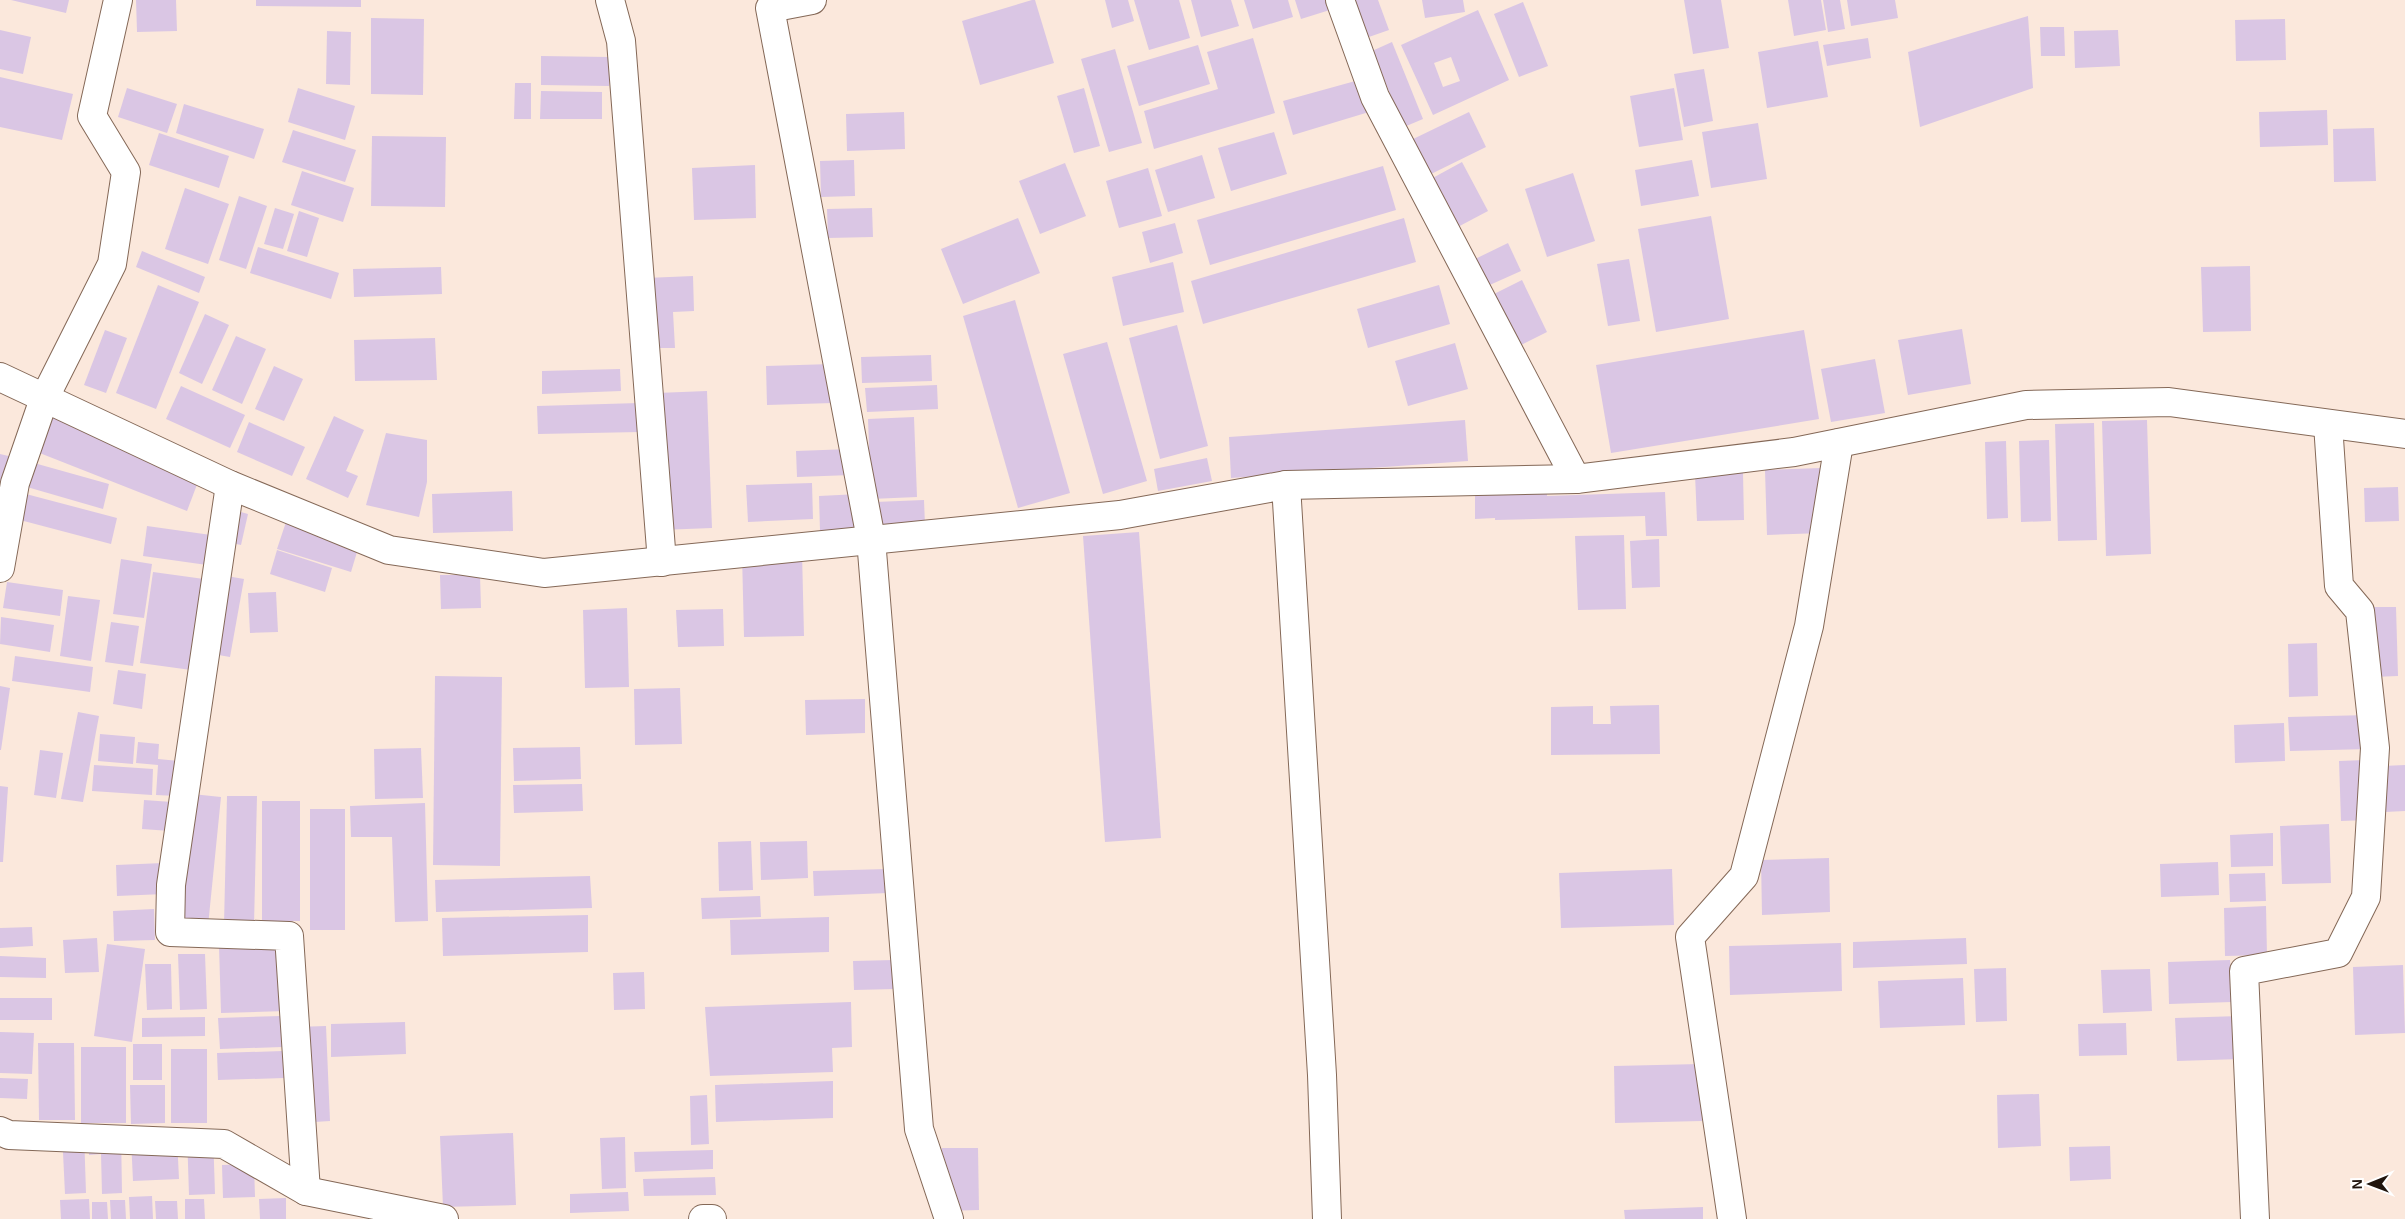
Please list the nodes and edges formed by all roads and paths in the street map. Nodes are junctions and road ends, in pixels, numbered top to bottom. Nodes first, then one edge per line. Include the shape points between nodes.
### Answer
1 (118, 0) edge
2 (610, 0) edge
3 (812, 0) edge
4 (1340, 0) edge
5 (0, 377) edge
6 (44, 399) junction
7 (2328, 424) junction
8 (2405, 434) edge
9 (1839, 443) junction
10 (1576, 479) junction
11 (230, 485) junction
12 (1286, 485) junction
13 (871, 539) junction
14 (662, 562) junction
15 (0, 568) edge
16 (0, 1131) edge
17 (306, 1190) junction
18 (444, 1219) edge
19 (704, 1219) edge
20 (712, 1219) edge
21 (949, 1219) edge
22 (1327, 1219) edge
23 (1732, 1219) edge
24 (2255, 1219) edge

1 - 6 street via 92,116 126,172 112,264
2 - 14 street via 621,41
3 - 13 street via 770,8
4 - 10 street via 1375,97
5 - 6 street
6 - 11 street
6 - 15 street via 15,483
7 - 8 street
7 - 9 street via 2169,402 2026,405
7 - 24 street via 2339,586 2360,611 2375,748 2366,897 2338,953 2244,971
9 - 10 street via 1794,452
9 - 23 street via 1809,626 1744,876 1690,937
10 - 12 street
11 - 14 street via 389,550 544,573
11 - 17 street via 171,884 170,932 289,936
12 - 13 street via 1120,515
12 - 22 street via 1322,1065
13 - 14 street
13 - 21 street via 919,1129
16 - 17 street via 9,1135 224,1144
17 - 18 street
19 - 20 street

